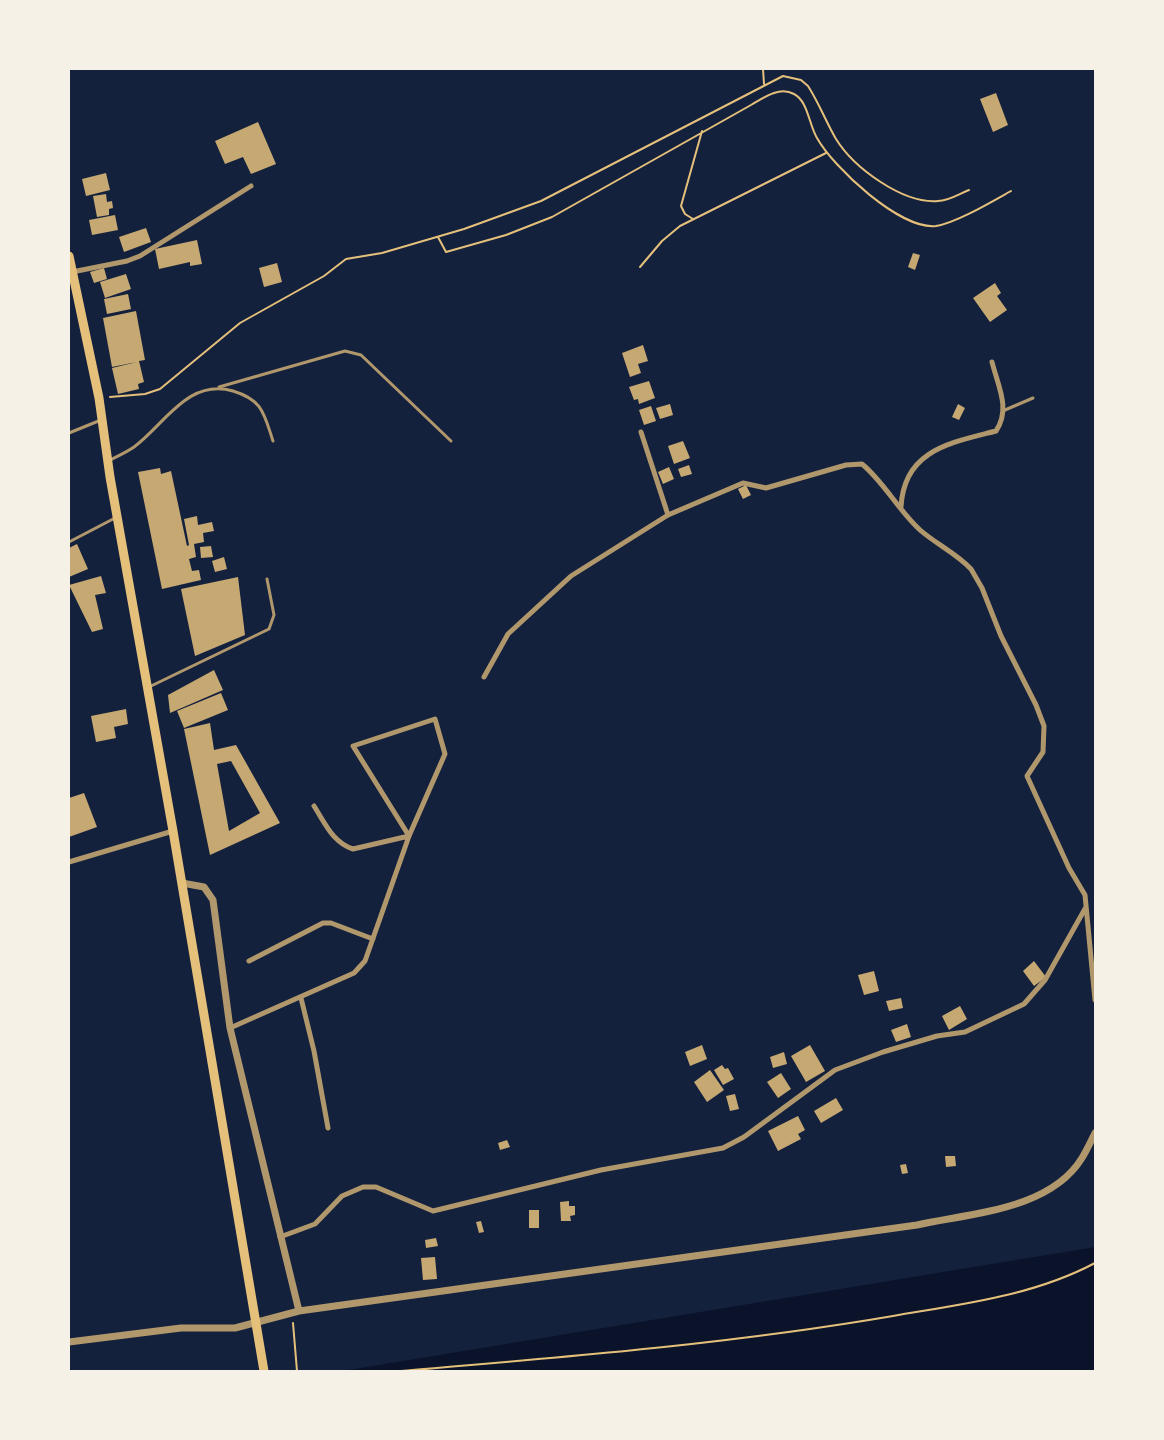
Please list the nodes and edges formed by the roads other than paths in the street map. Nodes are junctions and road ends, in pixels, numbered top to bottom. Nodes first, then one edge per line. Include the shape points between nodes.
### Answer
1 (251, 186) dead end
2 (69, 256) edge
3 (72, 272) junction
4 (992, 362) dead end
5 (219, 387) junction
6 (1033, 398) dead end
7 (1005, 410) junction
8 (101, 420) junction
9 (641, 432) dead end
10 (69, 433) edge
11 (273, 441) dead end
12 (451, 441) dead end
13 (107, 462) junction
14 (901, 507) junction
15 (668, 515) junction
16 (117, 517) junction
17 (69, 542) edge
18 (267, 579) dead end
19 (483, 677) dead end
20 (147, 688) junction
21 (314, 806) dead end
22 (173, 831) junction
23 (409, 836) junction
24 (69, 862) edge
25 (182, 883) junction
26 (1086, 906) junction
27 (372, 939) junction
28 (249, 962) dead end
29 (301, 998) junction
30 (1095, 1000) edge
31 (230, 1028) junction
32 (328, 1128) dead end
33 (1095, 1133) edge
34 (280, 1237) junction
35 (296, 1313) junction
36 (69, 1342) edge
37 (264, 1371) edge

1 - 3 street via 140,256
2 - 3 highway
3 - 8 highway
4 - 7 street
5 - 11 lane via 256,401
5 - 12 lane via 345,351 362,355
5 - 13 lane via 200,392 173,408 135,447
6 - 7 lane
7 - 14 street via 996,431 966,437 932,452 902,485
8 - 10 lane
8 - 13 highway
9 - 15 street
13 - 16 highway
14 - 15 street via 862,464 766,488 743,483
14 - 26 street via 920,530 957,554 982,588 1044,726 1042,752 1027,776 1085,895
15 - 19 street via 571,576 508,634
16 - 17 lane
16 - 20 highway
18 - 20 lane via 274,615 268,629
20 - 22 highway
21 - 23 street via 344,847 353,849
22 - 24 street
22 - 25 highway
23 - 23 street via 352,746 435,719 445,754
23 - 27 street
25 - 31 street via 204,887 213,900
25 - 37 highway
26 - 30 street
26 - 34 street via 1044,980 1024,1004 965,1032 937,1036 835,1070 723,1148 601,1170 433,1211 376,1187 363,1187 342,1196 315,1224
27 - 28 street via 323,923
27 - 29 street via 365,961 354,973
29 - 31 street
29 - 32 street
31 - 34 street
33 - 35 street via 1081,1160 1064,1178 1042,1193 1014,1204 917,1225
34 - 35 street
35 - 36 street via 236,1329 181,1328

